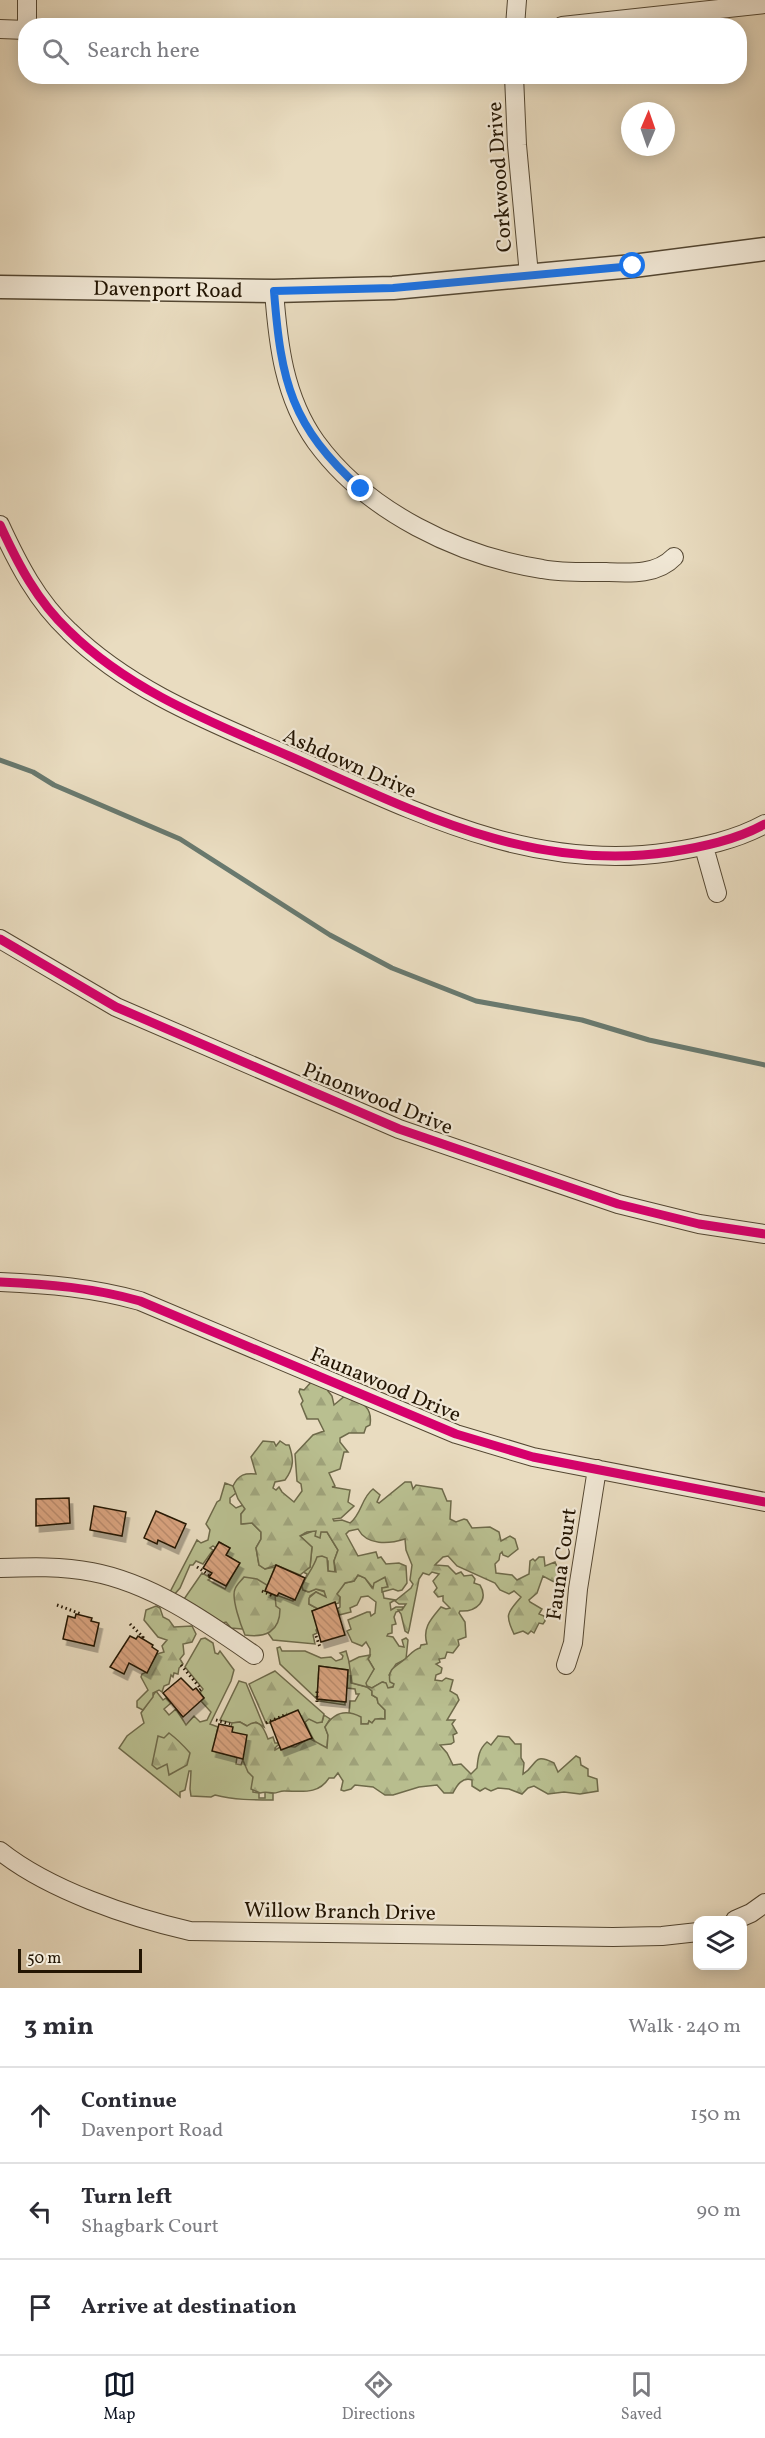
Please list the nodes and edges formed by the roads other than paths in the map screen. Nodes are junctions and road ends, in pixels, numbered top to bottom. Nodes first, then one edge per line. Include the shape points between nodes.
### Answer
1 (27, 0) edge
2 (517, 0) edge
3 (765, 4) edge
4 (27, 18) edge
5 (516, 18) edge
6 (636, 18) edge
7 (0, 29) edge
8 (18, 30) edge
9 (514, 84) edge
10 (765, 249) edge
11 (529, 275) junction
12 (0, 287) edge
13 (274, 291) junction
14 (0, 525) edge
15 (674, 556) dead end
16 (765, 824) edge
17 (704, 847) junction
18 (717, 893) dead end
19 (0, 939) edge
20 (765, 1233) edge
21 (0, 1282) edge
22 (597, 1469) junction
23 (765, 1502) edge
24 (0, 1568) edge
25 (254, 1655) dead end
26 (566, 1665) dead end
27 (0, 1851) edge
28 (765, 1903) edge
29 (744, 1916) edge
30 (693, 1933) edge

1 - 4 street
2 - 5 street
3 - 6 street
7 - 8 street
9 - 11 street, Corkwood Drive
10 - 11 street, Davenport Road
11 - 13 street, Davenport Road via 393,288
12 - 13 street, Davenport Road
13 - 15 street via 282,360 300,416 337,467 388,509 458,545 543,570 637,572 660,568
14 - 17 street, Ashdown Drive via 28,581 67,630 143,688 196,715 394,803 495,839 539,850 597,857 634,857
16 - 17 street, Ashdown Drive
17 - 18 street
19 - 20 street, Pinonwood Drive via 116,1007 399,1129 618,1204 699,1224
21 - 22 street, Faunawood Drive via 92,1289 140,1301 456,1434 533,1457
22 - 23 street, Faunawood Drive
22 - 26 street, Fauna Court via 573,1642
24 - 25 street via 78,1570 117,1578 186,1611
27 - 30 street, Willow Branch Drive via 48,1881 109,1907 190,1931 613,1937
28 - 29 street

